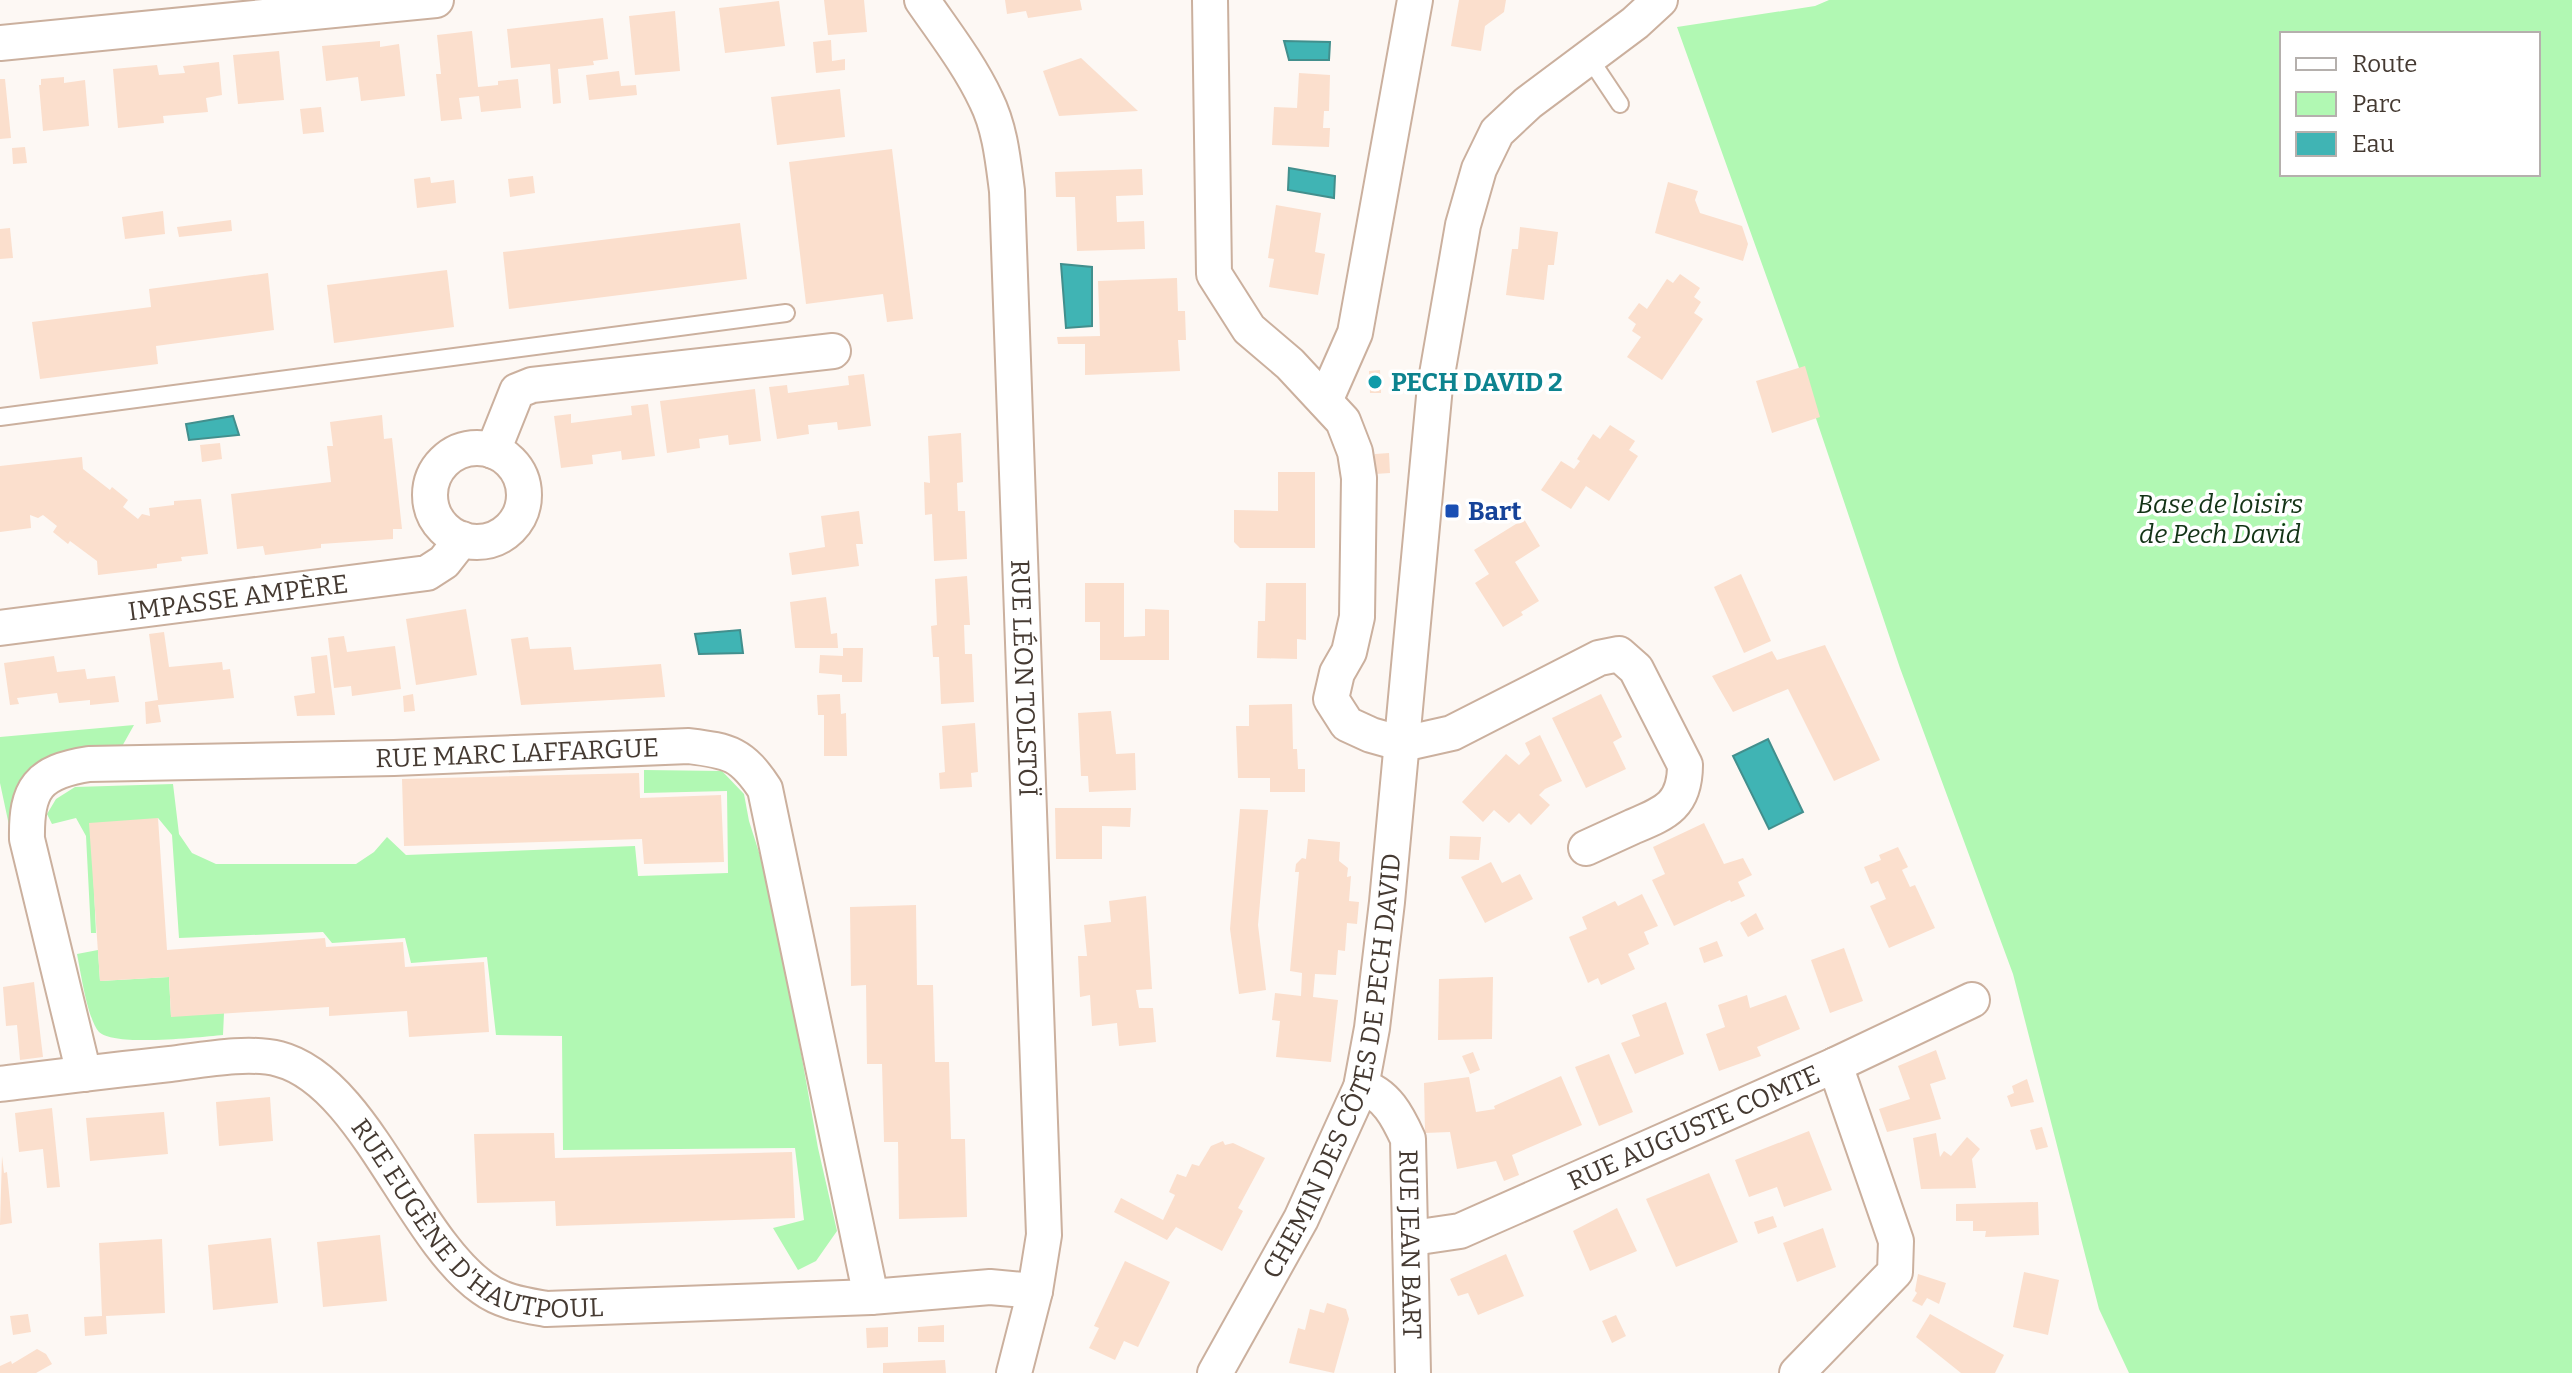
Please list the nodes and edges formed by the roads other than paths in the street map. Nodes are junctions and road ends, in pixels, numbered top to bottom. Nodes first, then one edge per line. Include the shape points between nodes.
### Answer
1 (436, 0) edge
2 (922, 0) edge
3 (1210, 0) edge
4 (1415, 0) edge
5 (1660, 0) edge
6 (0, 43) edge
7 (1588, 56) junction
8 (1620, 104) dead end
9 (786, 313) dead end
10 (833, 351) dead end
11 (1325, 401) junction
12 (0, 417) edge
13 (493, 451) junction
14 (462, 539) junction
15 (0, 628) edge
16 (1403, 744) junction
17 (1586, 848) dead end
18 (1972, 1000) dead end
19 (1835, 1065) junction
20 (84, 1074) junction
21 (0, 1084) edge
22 (1361, 1087) junction
23 (1410, 1235) junction
24 (1035, 1291) junction
25 (871, 1297) junction
26 (1014, 1373) edge
27 (1215, 1373) edge
28 (1413, 1373) edge
29 (1797, 1373) edge

1 - 6 street
2 - 24 street, RUE LÉON TOLSTOÏ via 987,102 1000,140 1007,191 1044,1235
3 - 11 street via 1214,274 1249,329
4 - 11 street via 1355,333
5 - 7 street, CHEMIN DES CÔTES DE PECH DAVID
7 - 8 lane
7 - 16 street, CHEMIN DES CÔTES DE PECH DAVID via 1497,132 1479,169 1463,225 1435,386
9 - 12 lane
10 - 13 street via 532,385 517,391
11 - 16 street via 1343,421 1359,478 1357,617 1331,699 1347,724
13 - 14 street via 521,477 523,504 501,535
13 - 14 street via 466,449 453,454 431,486 440,524
14 - 15 street, IMPASSE AMPÈRE via 427,573
16 - 17 street via 1452,733 1599,658 1619,654 1636,669 1685,765 1685,783 1666,812
16 - 22 street, CHEMIN DES CÔTES DE PECH DAVID
18 - 19 street, RUE AUGUSTE COMTE
19 - 23 street, RUE AUGUSTE COMTE via 1460,1231
19 - 29 street via 1896,1241 1895,1272
20 - 21 street, RUE EUGÈNE D'HAUTPOUL
20 - 25 street, RUE EUGÈNE D'HAUTPOUL via 229,1057 279,1059 318,1078 348,1110 454,1262 511,1303 546,1309
20 - 25 street, RUE MARC LAFFARGUE via 27,839 32,796 38,785 63,768 689,746 719,750 750,766 765,789
22 - 23 street, RUE JEAN BART via 1371,1089 1397,1114 1408,1139
22 - 27 street, CHEMIN DES CÔTES DE PECH DAVID via 1301,1219
23 - 28 street, RUE JEAN BART
24 - 25 street, RUE EUGÈNE D'HAUTPOUL via 990,1287
24 - 26 street, RUE LÉON TOLSTOÏ

